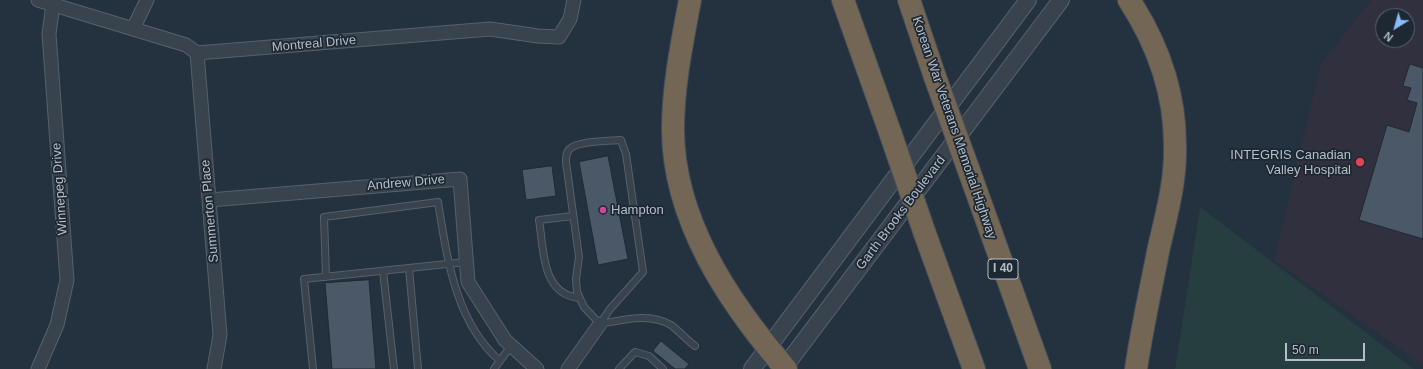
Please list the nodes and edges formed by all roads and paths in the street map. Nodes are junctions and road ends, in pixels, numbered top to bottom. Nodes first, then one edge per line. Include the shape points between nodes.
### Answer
1 (38, 0) edge
2 (147, 0) edge
3 (574, 0) edge
4 (690, 0) edge
5 (843, 0) edge
6 (909, 0) edge
7 (1028, 0) edge
8 (1062, 0) edge
9 (1129, 0) edge
10 (53, 4) junction
11 (133, 29) junction
12 (197, 53) junction
13 (210, 200) junction
14 (573, 216) junction
15 (466, 262) junction
16 (449, 264) junction
17 (409, 268) junction
18 (383, 271) junction
19 (326, 277) junction
20 (579, 298) junction
21 (600, 324) junction
22 (511, 346) junction
23 (695, 346) dead end
24 (768, 346) junction
25 (500, 361) junction
26 (785, 368) edge
27 (38, 369) edge
28 (214, 369) edge
29 (313, 369) edge
30 (394, 369) edge
31 (418, 369) edge
32 (494, 369) edge
33 (537, 369) edge
34 (568, 369) edge
35 (619, 369) edge
36 (663, 369) edge
37 (752, 369) edge
38 (974, 369) edge
39 (1040, 369) edge
40 (1136, 369) edge

1 - 10 street
2 - 11 street
3 - 12 street, Montreal Drive via 570,19 559,37 490,29
4 - 24 highway via 680,50 673,130 676,164 684,202 697,236 715,271
5 - 38 highway, bridge
6 - 39 highway, Korean War Veterans Memorial Highway / I 40, bridge
7 - 24 street, Garth Brooks Boulevard
8 - 26 street, Garth Brooks Boulevard
9 - 40 highway via 1143,21 1164,71 1172,103 1175,146 1169,203 1143,322
10 - 11 street
10 - 27 street, Winnepeg Drive via 49,34 67,280 57,325
11 - 12 street via 186,45
12 - 13 street, Summerton Place
13 - 15 street, Andrew Drive via 460,179
13 - 28 street, Summerton Place via 220,335
14 - 20 lane via 579,258 576,279
14 - 20 lane via 539,220 548,277 568,297
14 - 21 lane via 567,153 571,147 578,144 621,140 626,154 643,272
15 - 16 lane
15 - 22 street, Andrew Drive via 468,282
16 - 17 lane
16 - 19 lane via 438,202 324,217
16 - 25 lane via 468,319 491,353
17 - 18 lane
17 - 31 lane
18 - 19 lane
18 - 30 lane
19 - 29 lane via 304,279
20 - 21 lane
21 - 23 lane via 640,317 670,325
21 - 34 street
22 - 25 lane
22 - 33 street, Andrew Drive
24 - 26 highway
24 - 37 street, Garth Brooks Boulevard
25 - 32 lane
35 - 36 lane via 635,352 649,356

